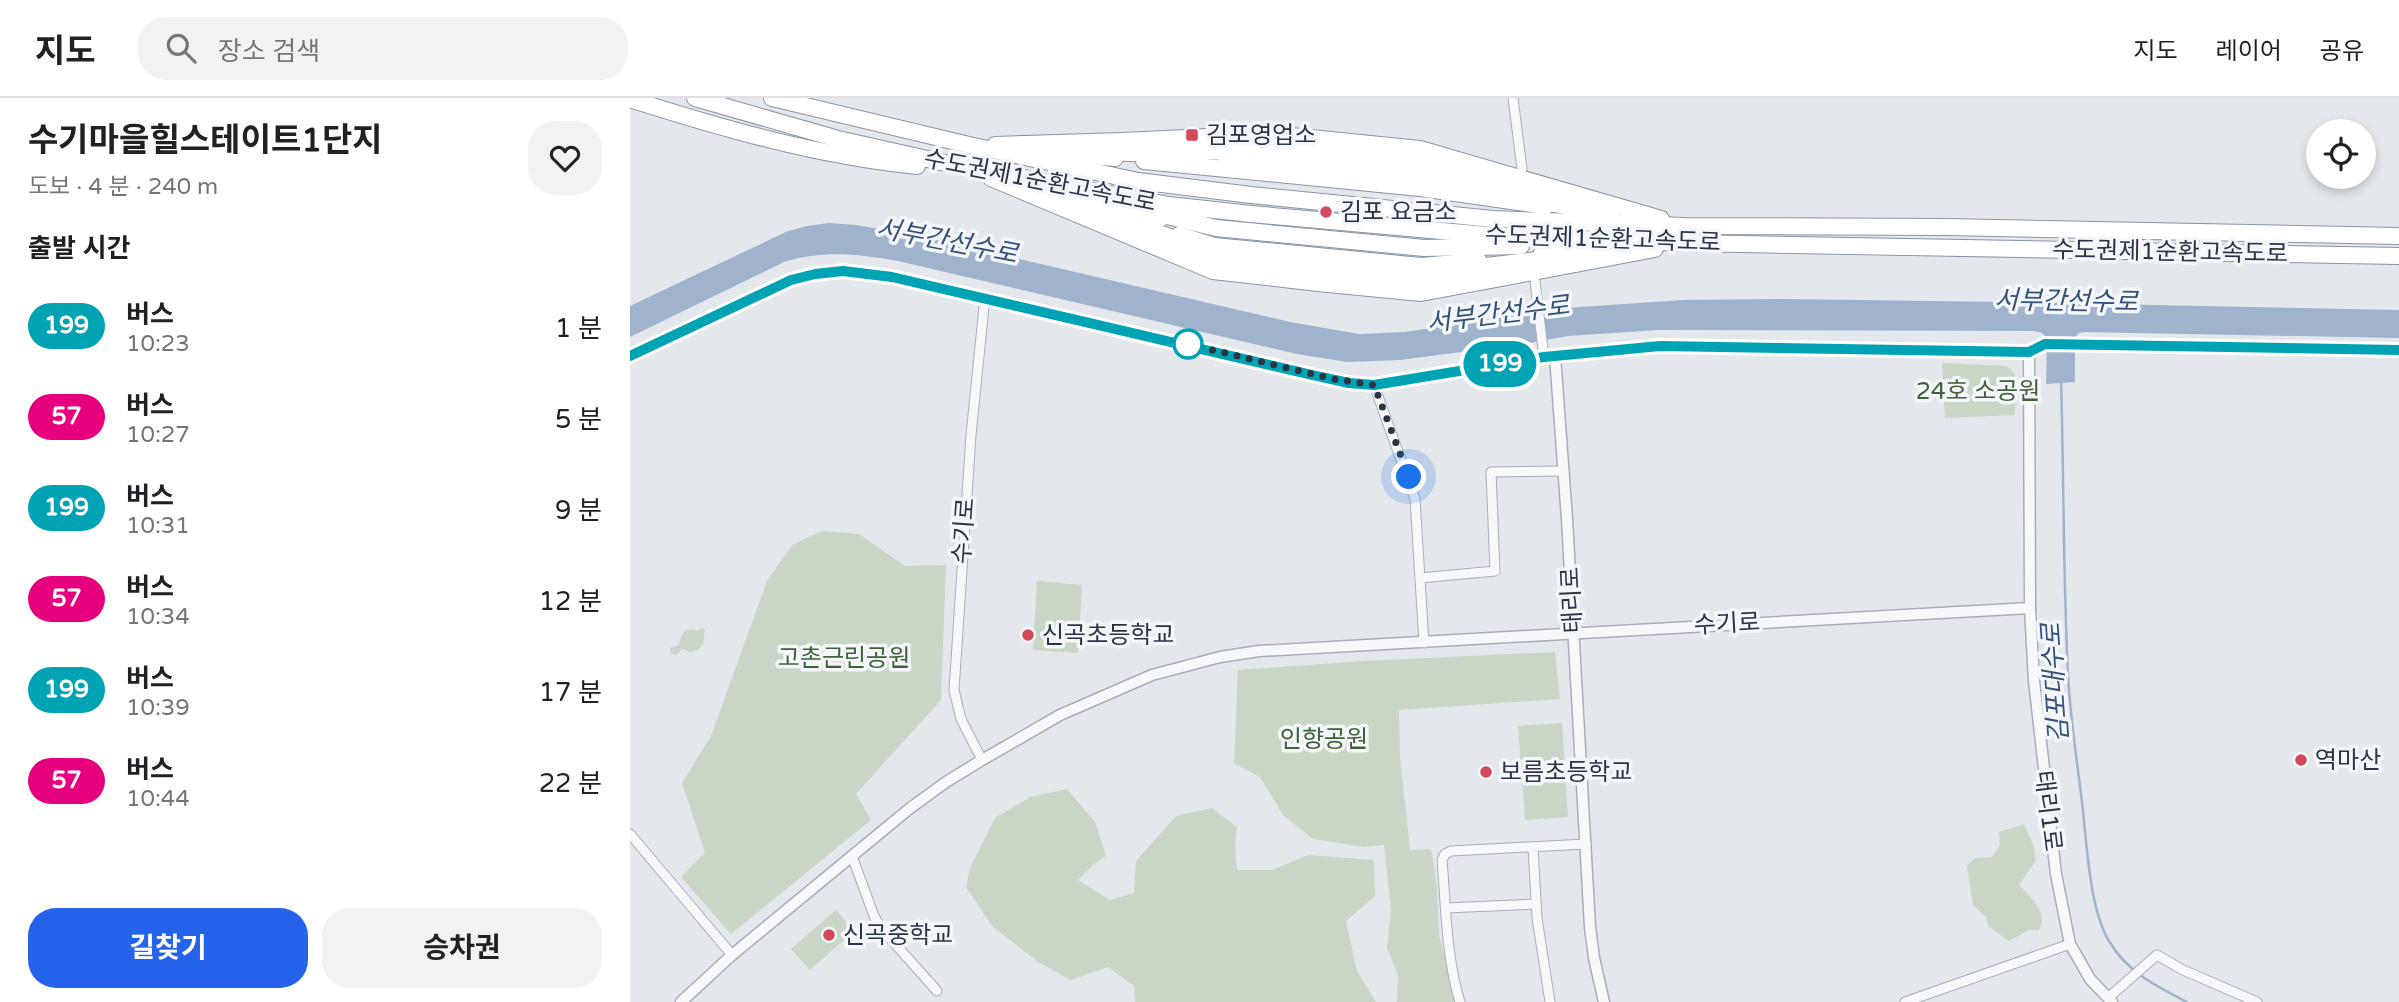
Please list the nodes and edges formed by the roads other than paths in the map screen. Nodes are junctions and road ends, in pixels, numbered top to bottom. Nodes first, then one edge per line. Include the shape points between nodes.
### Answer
1 (695, 98) edge
2 (772, 98) edge
3 (1513, 98) edge
4 (631, 99) edge
5 (969, 145) junction
6 (967, 167) junction
7 (1522, 169) dead end
8 (1684, 226) junction
9 (2399, 236) edge
10 (1686, 243) junction
11 (2399, 256) edge
12 (1535, 281) dead end
13 (985, 297) junction
14 (2399, 350) edge
15 (2029, 352) junction
16 (1547, 353) junction
17 (630, 356) edge
18 (1374, 385) junction
19 (1564, 471) junction
20 (1420, 578) junction
21 (2030, 608) junction
22 (1573, 632) junction
23 (1424, 643) junction
24 (982, 760) junction
25 (630, 834) edge
26 (1586, 844) junction
27 (1533, 847) junction
28 (852, 856) junction
29 (1536, 904) junction
30 (1446, 908) junction
31 (2070, 944) junction
32 (732, 955) junction
33 (937, 991) dead end
34 (2112, 997) edge
35 (681, 1002) edge
36 (1460, 1002) edge
37 (1550, 1002) edge
38 (1604, 1002) edge
39 (1905, 1002) edge
40 (2257, 1002) edge

1 - 6 highway, 수도권제1순환고속도로 via 838,139
2 - 5 highway, 수도권제1순환고속도로
3 - 7 street
4 - 6 highway via 725,130 821,152 878,162
5 - 8 highway via 1420,188
5 - 8 highway, 수도권제1순환고속도로 via 1090,172 1192,188 1493,219
5 - 8 highway via 1271,134 1420,149
6 - 10 highway, 수도권제1순환고속도로 via 1192,208 1498,236
6 - 10 highway via 1213,233 1422,254
6 - 10 highway via 1213,271 1318,283 1421,293
8 - 9 highway, 수도권제1순환고속도로
10 - 11 highway, 수도권제1순환고속도로
12 - 16 street
13 - 17 street via 857,272 815,274 775,287
13 - 18 street via 1312,375
13 - 24 street, 수기로 via 954,690 961,719
14 - 15 street via 2045,344
15 - 16 street via 1660,346
15 - 21 street, 태리1로
16 - 18 street
16 - 19 street, 태리로
18 - 20 street via 1415,499
19 - 20 street via 1491,472 1495,571
19 - 22 street, 태리로
20 - 23 street
21 - 22 street, 수기로
21 - 31 street, 태리1로 via 2040,749
22 - 23 street, 수기로
22 - 26 street, 태리로
23 - 24 street, 수기로 via 1259,651 1185,665 1087,702
24 - 28 street, 수기로 via 929,794
25 - 32 street
26 - 27 street
26 - 38 street, 태리로 via 1592,948
27 - 29 street
27 - 30 street via 1447,852 1442,860
28 - 32 street, 수기로
28 - 33 street via 881,928
29 - 30 street
29 - 37 street
30 - 36 street
31 - 34 street, 태리1로 via 2090,979
31 - 39 street
32 - 35 street, 수기로
34 - 40 street via 2157,955

